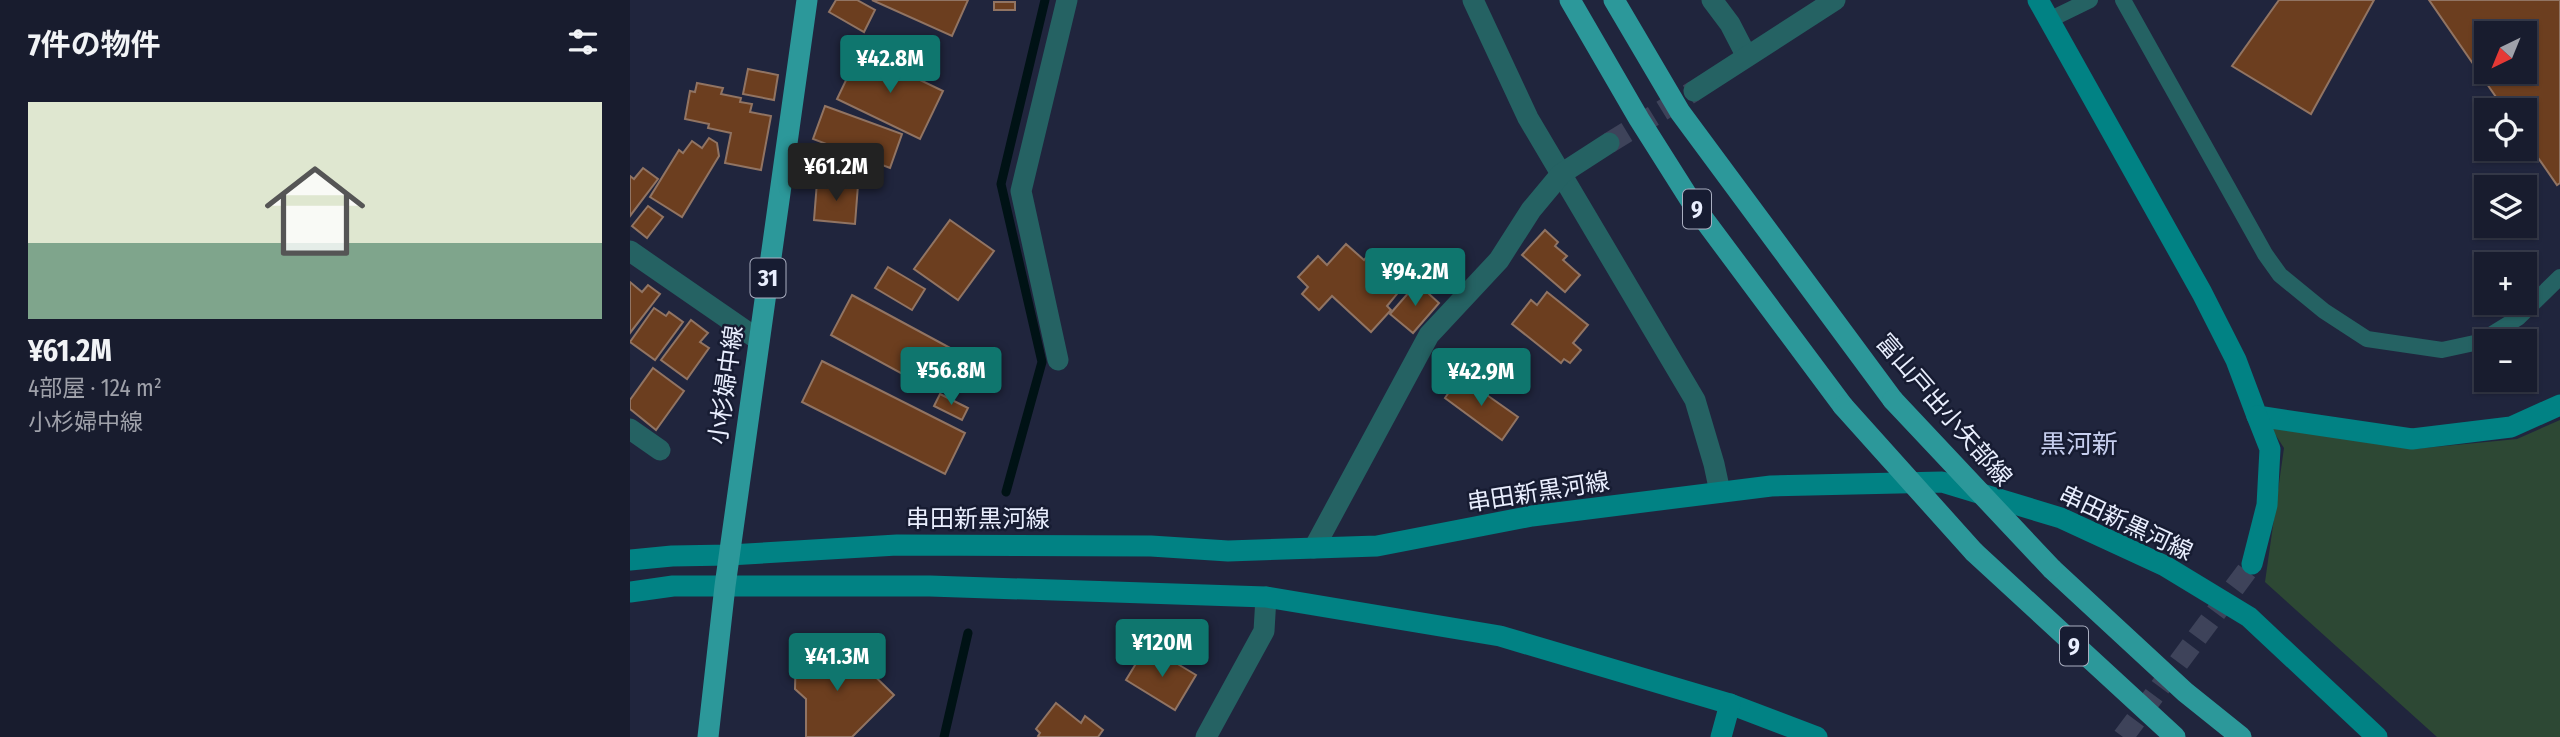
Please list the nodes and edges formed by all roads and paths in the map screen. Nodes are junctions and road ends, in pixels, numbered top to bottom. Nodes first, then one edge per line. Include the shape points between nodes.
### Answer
1 (807, 0) edge
2 (1067, 0) edge
3 (1473, 0) edge
4 (1570, 0) edge
5 (1614, 0) edge
6 (1712, 0) edge
7 (1835, 0) edge
8 (2038, 0) edge
9 (2090, 0) edge
10 (2123, 0) edge
11 (2049, 20) junction
12 (1746, 55) junction
13 (1694, 91) tunnel mouth
14 (1609, 144) tunnel mouth
15 (1561, 174) junction
16 (630, 251) edge
17 (2560, 276) edge
18 (759, 340) junction
19 (1058, 360) dead end
20 (2560, 405) edge
21 (2257, 416) junction
22 (630, 429) edge
23 (660, 450) dead end
24 (1720, 492) junction
25 (1314, 548) junction
26 (729, 555) junction
27 (630, 560) edge
28 (2252, 564) tunnel mouth
29 (725, 586) junction
30 (630, 592) edge
31 (1266, 597) junction
32 (1730, 704) junction
33 (708, 737) edge
34 (1206, 737) edge
35 (1721, 737) edge
36 (1817, 737) edge
37 (2175, 737) edge
38 (2241, 737) edge
39 (2377, 737) edge

1 - 18 main road, 小杉婦中線 / 31
2 - 19 street via 1021,191
3 - 15 street via 1528,118
4 - 37 main road, 9, bridge via 1694,206 1843,405 1974,552
5 - 38 main road, 富山戸出小矢部線 / 9, bridge via 1680,113 1893,400 2052,569
6 - 12 street
7 - 12 street
8 - 11 main road
9 - 11 lane
10 - 17 lane via 2158,48 2280,275 2367,339 2442,350 2479,342 2518,318
11 - 21 main road via 2202,293 2236,360
12 - 13 street
14 - 15 street
15 - 24 street via 1695,400
15 - 25 street via 1499,260 1429,335
16 - 18 street
18 - 26 main road, 小杉婦中線 / 31
20 - 21 main road via 2511,427 2412,439
21 - 28 main road via 2270,449 2267,505
22 - 23 street
24 - 25 main road, 串田新黒河線 via 1532,516 1377,546
24 - 39 main road, 串田新黒河線 via 1771,486 1942,482 2060,518 2165,566 2249,617
25 - 26 main road, 串田新黒河線 via 1228,551 897,544
26 - 27 main road, 串田新黒河線
26 - 29 main road, 小杉婦中線 / 31
29 - 30 main road
29 - 31 main road via 930,586
29 - 33 main road, 小杉婦中線 / 31
31 - 32 main road via 1500,636
31 - 34 street via 1264,631
32 - 35 main road
32 - 36 main road

